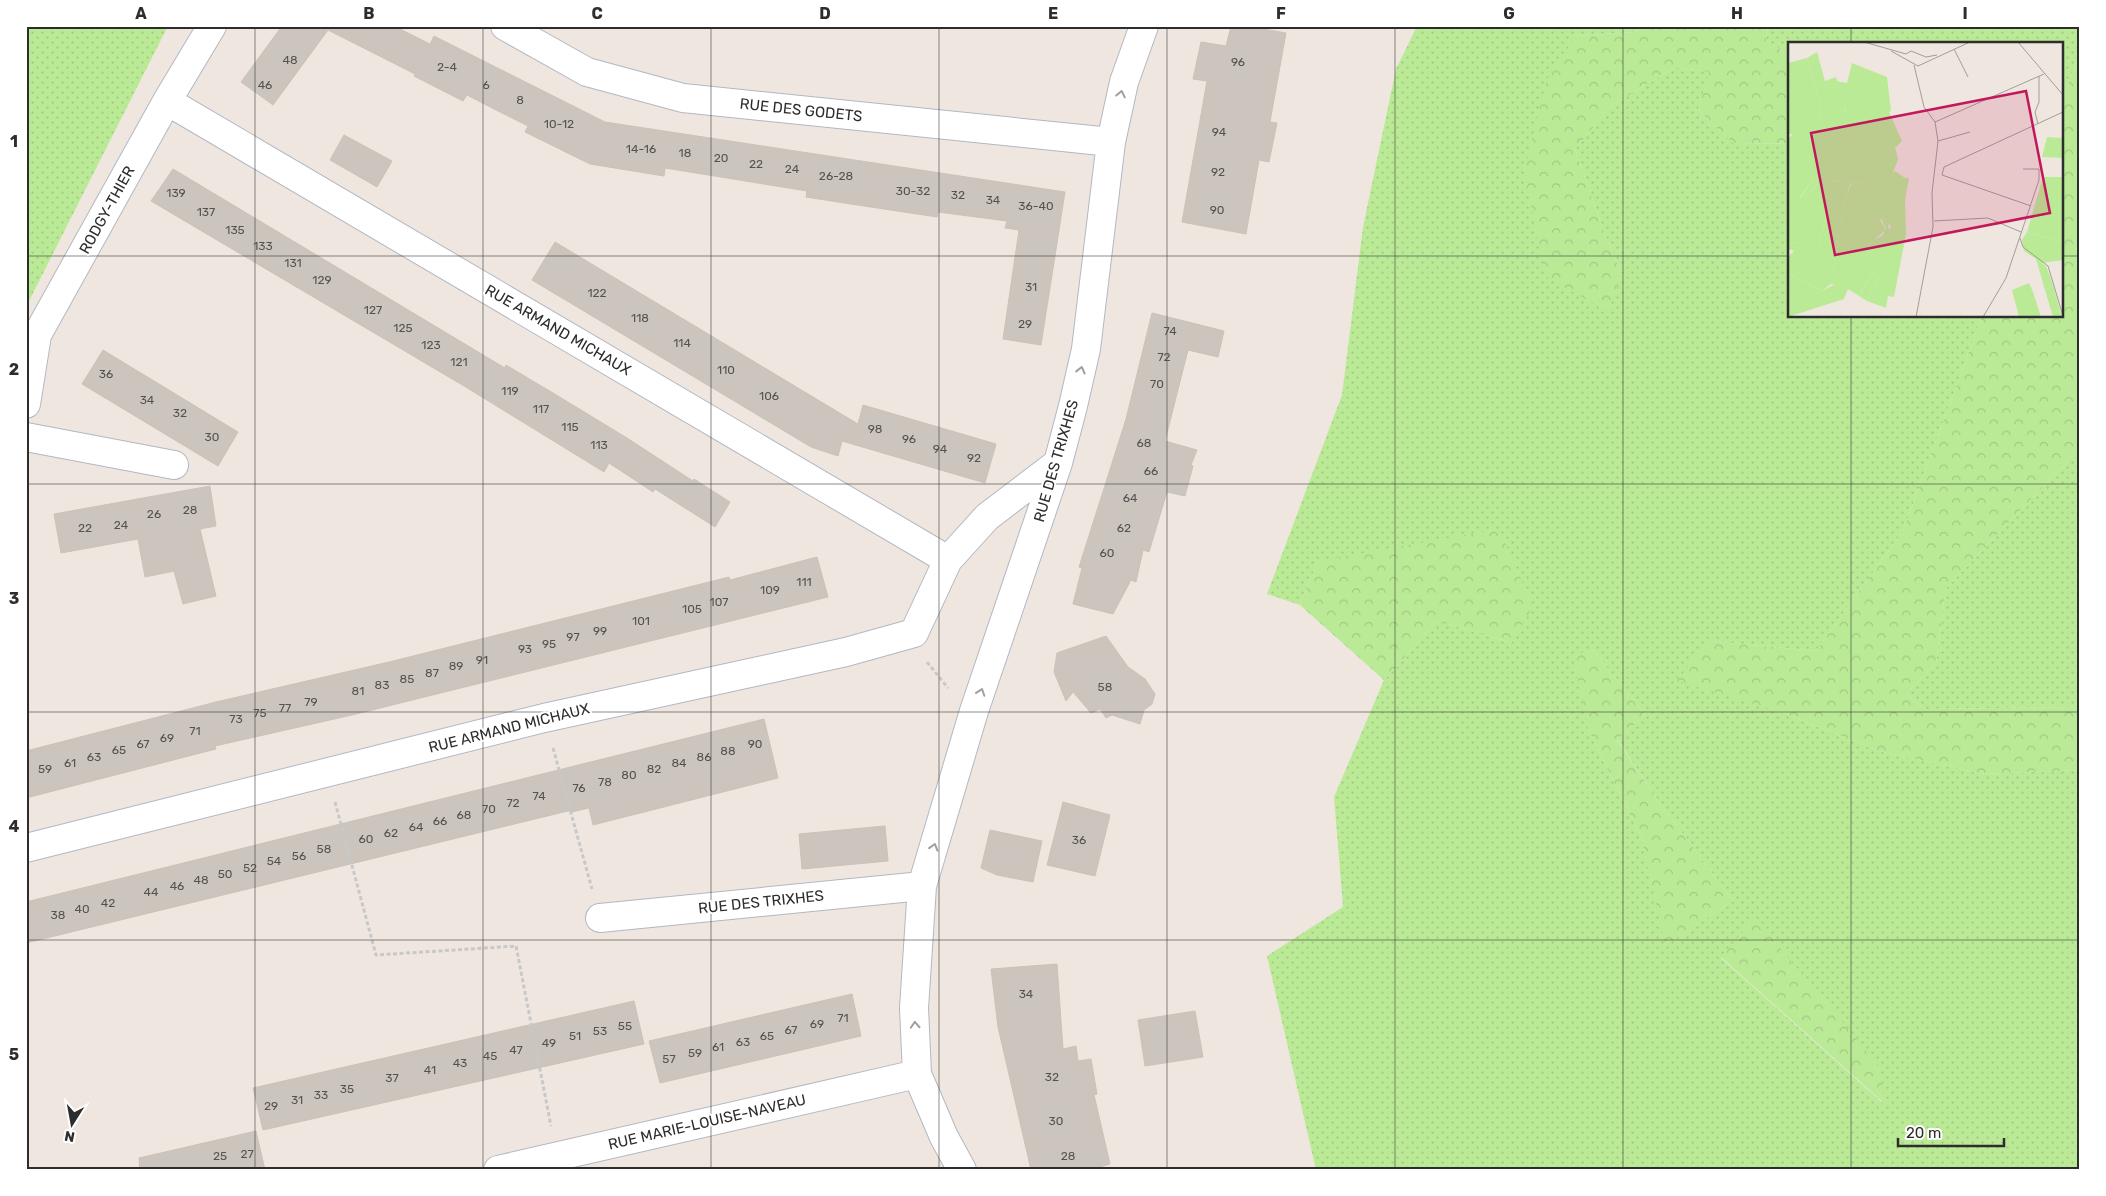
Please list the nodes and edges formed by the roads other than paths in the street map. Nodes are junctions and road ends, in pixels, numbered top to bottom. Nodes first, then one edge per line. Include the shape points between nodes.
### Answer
1 (212, 26) edge
2 (504, 26) edge
3 (1144, 26) edge
4 (168, 101) junction
5 (1111, 142) junction
6 (26, 404) edge
7 (26, 437) edge
8 (1058, 463) junction
9 (174, 465) dead end
10 (948, 560) junction
11 (26, 848) edge
12 (922, 886) junction
13 (600, 918) road end
14 (917, 1074) junction
15 (498, 1170) edge
16 (962, 1170) edge

1 - 4 street, RODGY-THIER
2 - 5 street, RUE DES GODETS via 587,72 683,98
5 -> 3 street, RUE DES TRIXHES via 1124,82
4 - 6 street, RODGY-THIER via 37,335
4 - 10 street, RUE ARMAND MICHAUX
8 -> 5 street, RUE DES TRIXHES via 1086,349
7 - 9 street
8 - 10 street via 987,517
12 -> 8 street, RUE DES TRIXHES via 974,712
10 - 11 street, RUE ARMAND MICHAUX via 914,633 846,652 544,718
12 - 13 street, RUE DES TRIXHES
14 -> 12 street, RUE DES TRIXHES via 914,1008
14 - 15 street, RUE MARIE-LOUISE-NAVEAU
14 - 16 street, RUE DES TRIXHES

